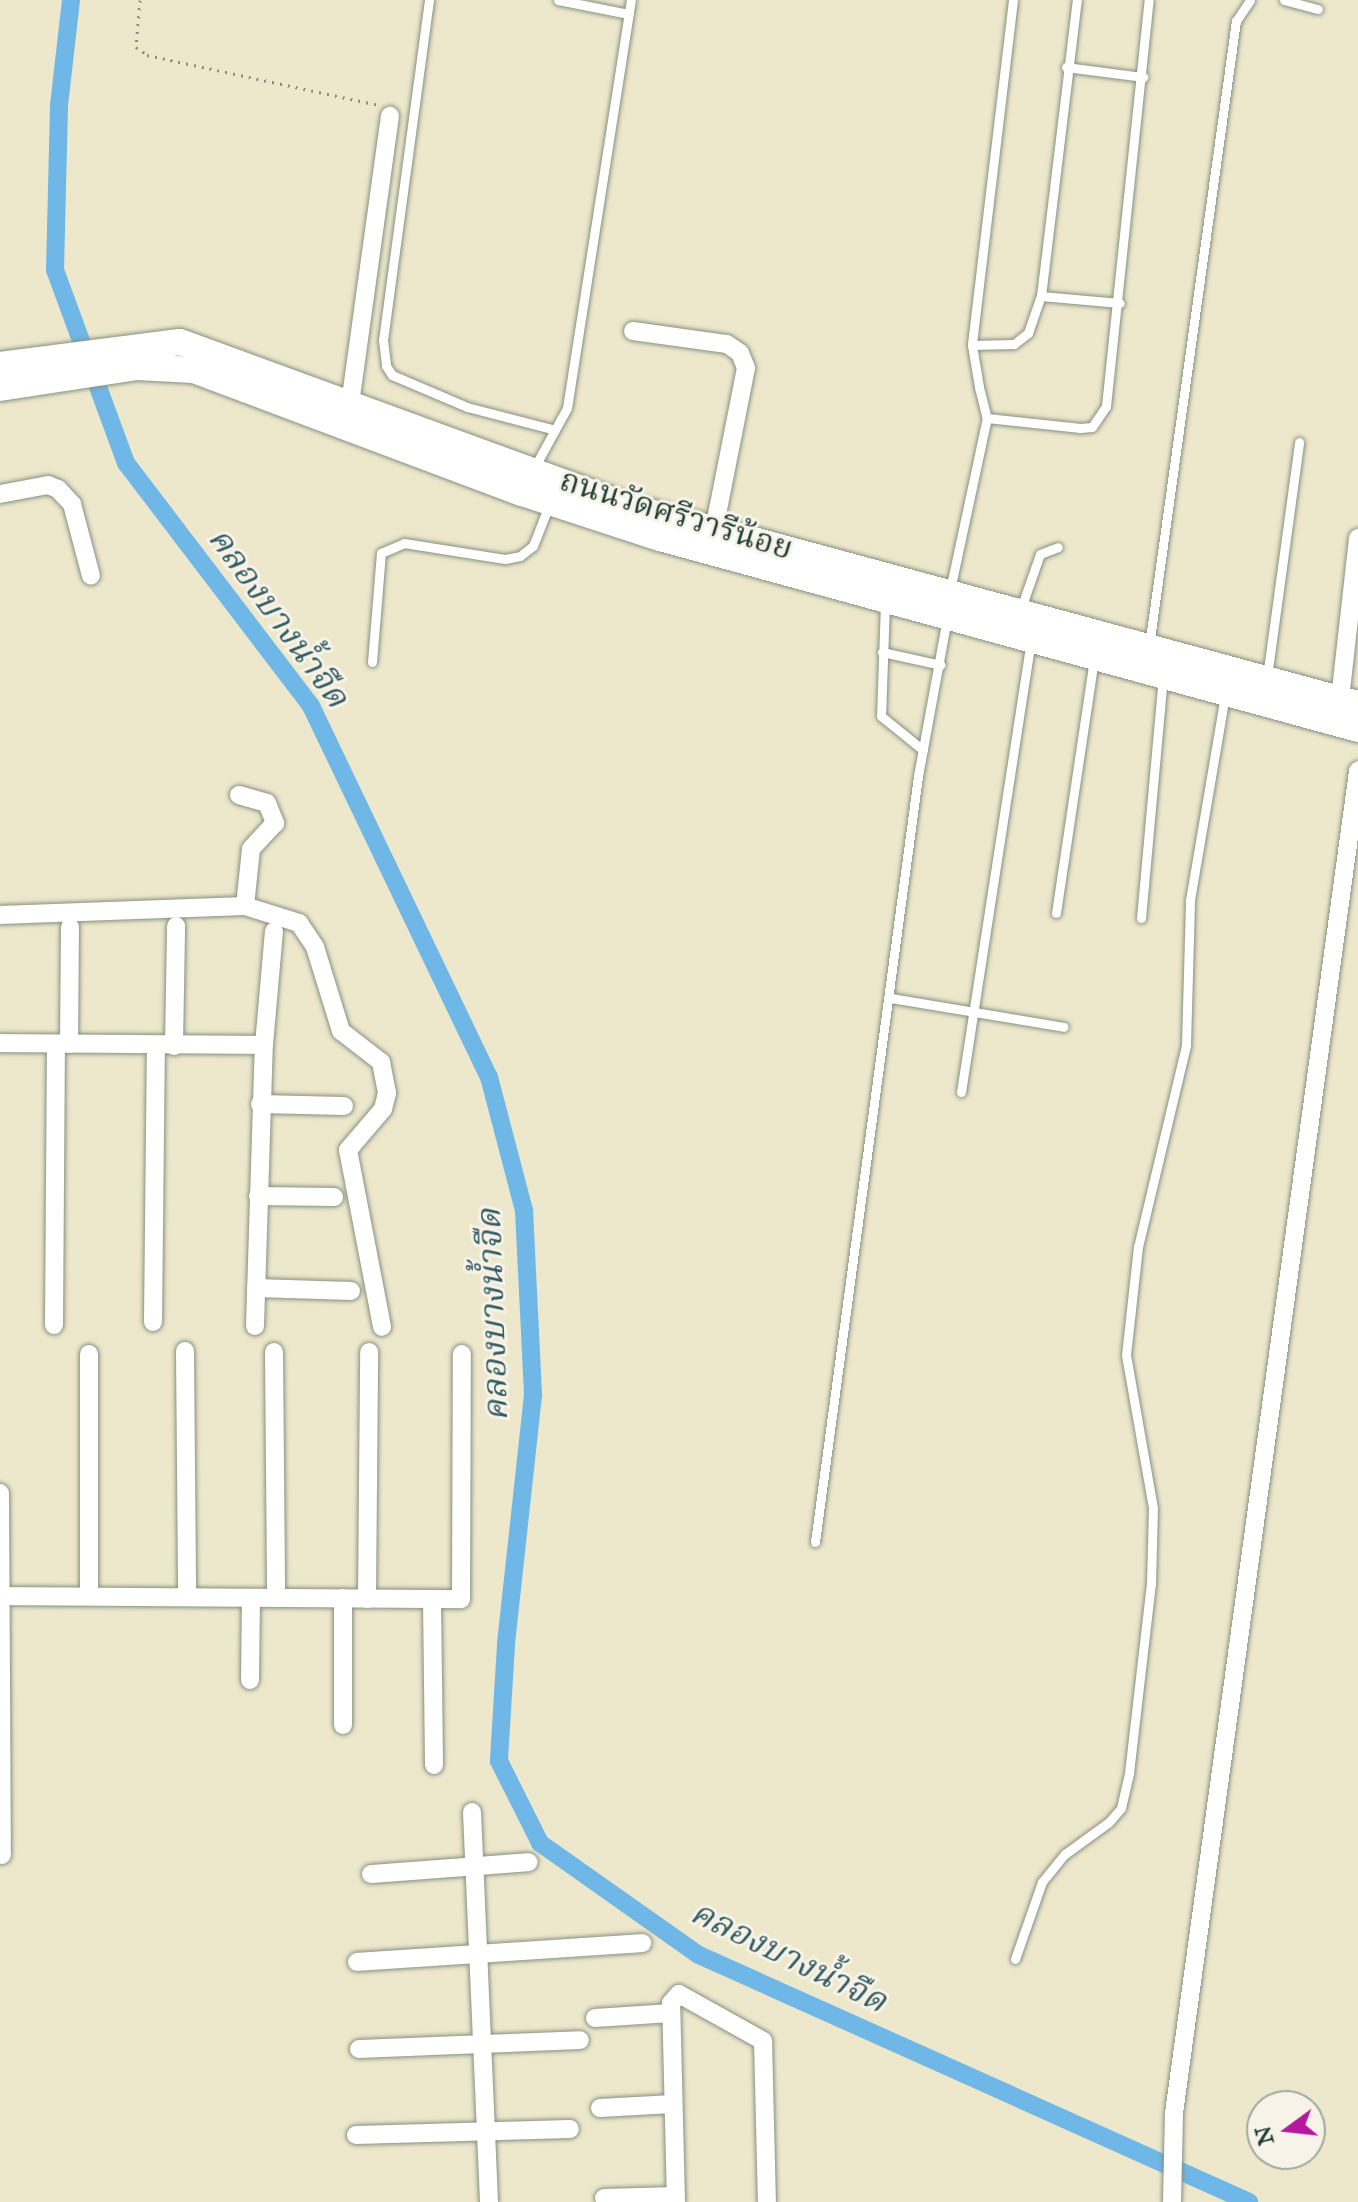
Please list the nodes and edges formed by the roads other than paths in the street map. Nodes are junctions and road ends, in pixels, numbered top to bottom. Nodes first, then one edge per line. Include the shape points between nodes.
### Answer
1 (429, 0) edge
2 (558, 0) edge
3 (631, 0) edge
4 (1013, 0) edge
5 (1077, 0) edge
6 (1149, 0) edge
7 (1250, 0) edge
8 (1284, 0) edge
9 (1318, 9) dead end
10 (629, 14) junction
11 (1066, 67) junction
12 (1143, 77) junction
13 (390, 116) road end
14 (1041, 296) junction
15 (1120, 303) junction
16 (633, 331) dead end
17 (972, 345) junction
18 (0, 365) edge
19 (276, 386) junction
20 (0, 388) edge
21 (350, 404) junction
22 (987, 418) junction
23 (555, 430) junction
24 (1299, 442) dead end
25 (532, 471) junction
26 (0, 494) edge
27 (550, 502) junction
28 (714, 530) junction
29 (1358, 538) edge
30 (1058, 547) dead end
31 (91, 576) dead end
32 (885, 600) junction
33 (949, 604) junction
34 (1019, 613) junction
35 (1031, 637) junction
36 (1149, 649) junction
37 (882, 652) junction
38 (1095, 656) junction
39 (372, 662) dead end
40 (941, 665) junction
41 (1164, 674) junction
42 (1267, 680) junction
43 (1226, 692) junction
44 (1349, 702) edge
45 (1358, 729) edge
46 (923, 750) junction
47 (1358, 771) edge
48 (239, 795) dead end
49 (245, 906) junction
50 (1056, 913) dead end
51 (0, 915) edge
52 (1141, 918) dead end
53 (176, 926) dead end
54 (70, 927) dead end
55 (274, 931) dead end
56 (891, 998) junction
57 (976, 1008) junction
58 (1064, 1027) dead end
59 (0, 1043) edge
60 (63, 1045) junction
61 (264, 1045) junction
62 (165, 1046) junction
63 (961, 1092) dead end
64 (260, 1104) junction
65 (344, 1106) dead end
66 (258, 1196) junction
67 (334, 1197) dead end
68 (256, 1288) junction
69 (351, 1291) dead end
70 (153, 1322) dead end
71 (54, 1325) dead end
72 (255, 1326) dead end
73 (382, 1327) dead end
74 (185, 1351) dead end
75 (274, 1352) dead end
76 (369, 1352) dead end
77 (89, 1354) dead end
78 (462, 1354) dead end
79 (0, 1493) edge
80 (815, 1542) dead end
81 (0, 1596) edge
82 (89, 1596) junction
83 (187, 1597) junction
84 (251, 1598) junction
85 (276, 1598) junction
86 (343, 1598) junction
87 (367, 1599) junction
88 (432, 1599) junction
89 (250, 1680) dead end
90 (343, 1725) dead end
91 (434, 1765) dead end
92 (472, 1812) dead end
93 (2, 1855) dead end
94 (529, 1862) dead end
95 (475, 1866) junction
96 (371, 1874) dead end
97 (642, 1943) dead end
98 (478, 1954) junction
99 (1015, 1959) dead end
100 (357, 1962) dead end
101 (671, 2013) junction
102 (595, 2018) dead end
103 (580, 2040) dead end
104 (482, 2044) junction
105 (359, 2049) dead end
106 (673, 2104) junction
107 (600, 2108) dead end
108 (570, 2129) dead end
109 (486, 2132) junction
110 (356, 2135) dead end
111 (604, 2198) dead end
112 (676, 2199) edge
113 (489, 2202) edge
114 (767, 2202) edge
115 (1172, 2202) edge

1 - 23 lane via 383,340 386,366 392,375 467,407
2 - 10 lane
3 - 10 lane
4 - 17 lane
5 - 11 lane
6 - 12 lane
7 - 36 lane via 1236,21
8 - 9 lane
10 - 23 lane via 571,386
11 - 12 lane
11 - 14 lane
12 - 15 lane
13 - 21 street
14 - 15 lane
14 - 17 lane via 1028,333 1014,344
15 - 22 lane via 1106,406 1092,427
16 - 28 street via 727,344 740,353 746,368
17 - 22 lane
18 - 19 main road, ถนนวัดศรีวารีน้อย via 180,342
19 - 20 main road, ถนนวัดศรีวารีน้อย via 161,367
19 - 21 main road, ถนนวัดศรีวารีน้อย
19 - 27 main road, ถนนวัดศรีวารีน้อย
21 - 25 main road, ถนนวัดศรีวารีน้อย
22 - 33 lane
23 - 25 lane
24 - 42 lane
25 - 28 main road, ถนนวัดศรีวารีน้อย
26 - 31 street via 48,485 58,489 72,504
27 - 32 main road, ถนนวัดศรีวารีน้อย
27 - 39 lane via 533,546 520,556 505,559 404,543 381,553
28 - 33 main road, ถนนวัดศรีวารีน้อย
29 - 44 street
30 - 34 lane via 1040,554
32 - 33 main road, ถนนวัดศรีวารีน้อย
32 - 37 lane
33 - 34 main road, ถนนวัดศรีวารีน้อย
33 - 35 main road, ถนนวัดศรีวารีน้อย
33 - 40 lane
34 - 36 main road, ถนนวัดศรีวารีน้อย
35 - 38 main road, ถนนวัดศรีวารีน้อย
35 - 57 lane
36 - 42 main road, ถนนวัดศรีวารีน้อย
37 - 40 lane
37 - 46 lane via 881,716
38 - 41 main road, ถนนวัดศรีวารีน้อย
38 - 50 lane
40 - 46 lane
41 - 43 main road, ถนนวัดศรีวารีน้อย
41 - 52 lane
42 - 44 main road, ถนนวัดศรีวารีน้อย
43 - 45 main road, ถนนวัดศรีวารีน้อย
43 - 99 lane via 1190,900 1186,1045 1138,1247 1126,1355 1153,1508 1151,1584 1129,1773 1115,1815 1065,1854 1042,1882
46 - 56 lane
47 - 115 street via 1174,2113
48 - 49 street via 267,803 275,823 251,849
49 - 51 street
49 - 73 street via 299,923 315,947 341,1031 381,1062 388,1101 351,1142 348,1159
53 - 62 street
54 - 60 street
55 - 61 street
56 - 57 lane
56 - 80 lane
57 - 58 lane
57 - 63 lane
59 - 60 street
60 - 62 street
60 - 71 street
61 - 62 street
61 - 64 street
62 - 70 street
64 - 65 street
64 - 66 street
66 - 67 street
66 - 68 street
68 - 69 street
68 - 72 street
74 - 83 street
75 - 85 street
76 - 87 street
77 - 82 street
78 - 88 street via 461,1599
79 - 81 street
81 - 82 street
81 - 93 street
82 - 83 street
83 - 84 street
84 - 85 street
84 - 89 street
85 - 86 street
86 - 87 street
86 - 90 street
87 - 88 street
88 - 91 street
92 - 95 street
94 - 95 street
95 - 96 street
95 - 98 street
97 - 98 street
98 - 100 street
98 - 104 street
101 - 102 street
101 - 106 street
101 - 114 street via 679,1994 763,2041
103 - 104 street
104 - 105 street
104 - 109 street
106 - 107 street
106 - 112 street
108 - 109 street
109 - 110 street
109 - 113 street
111 - 112 street

